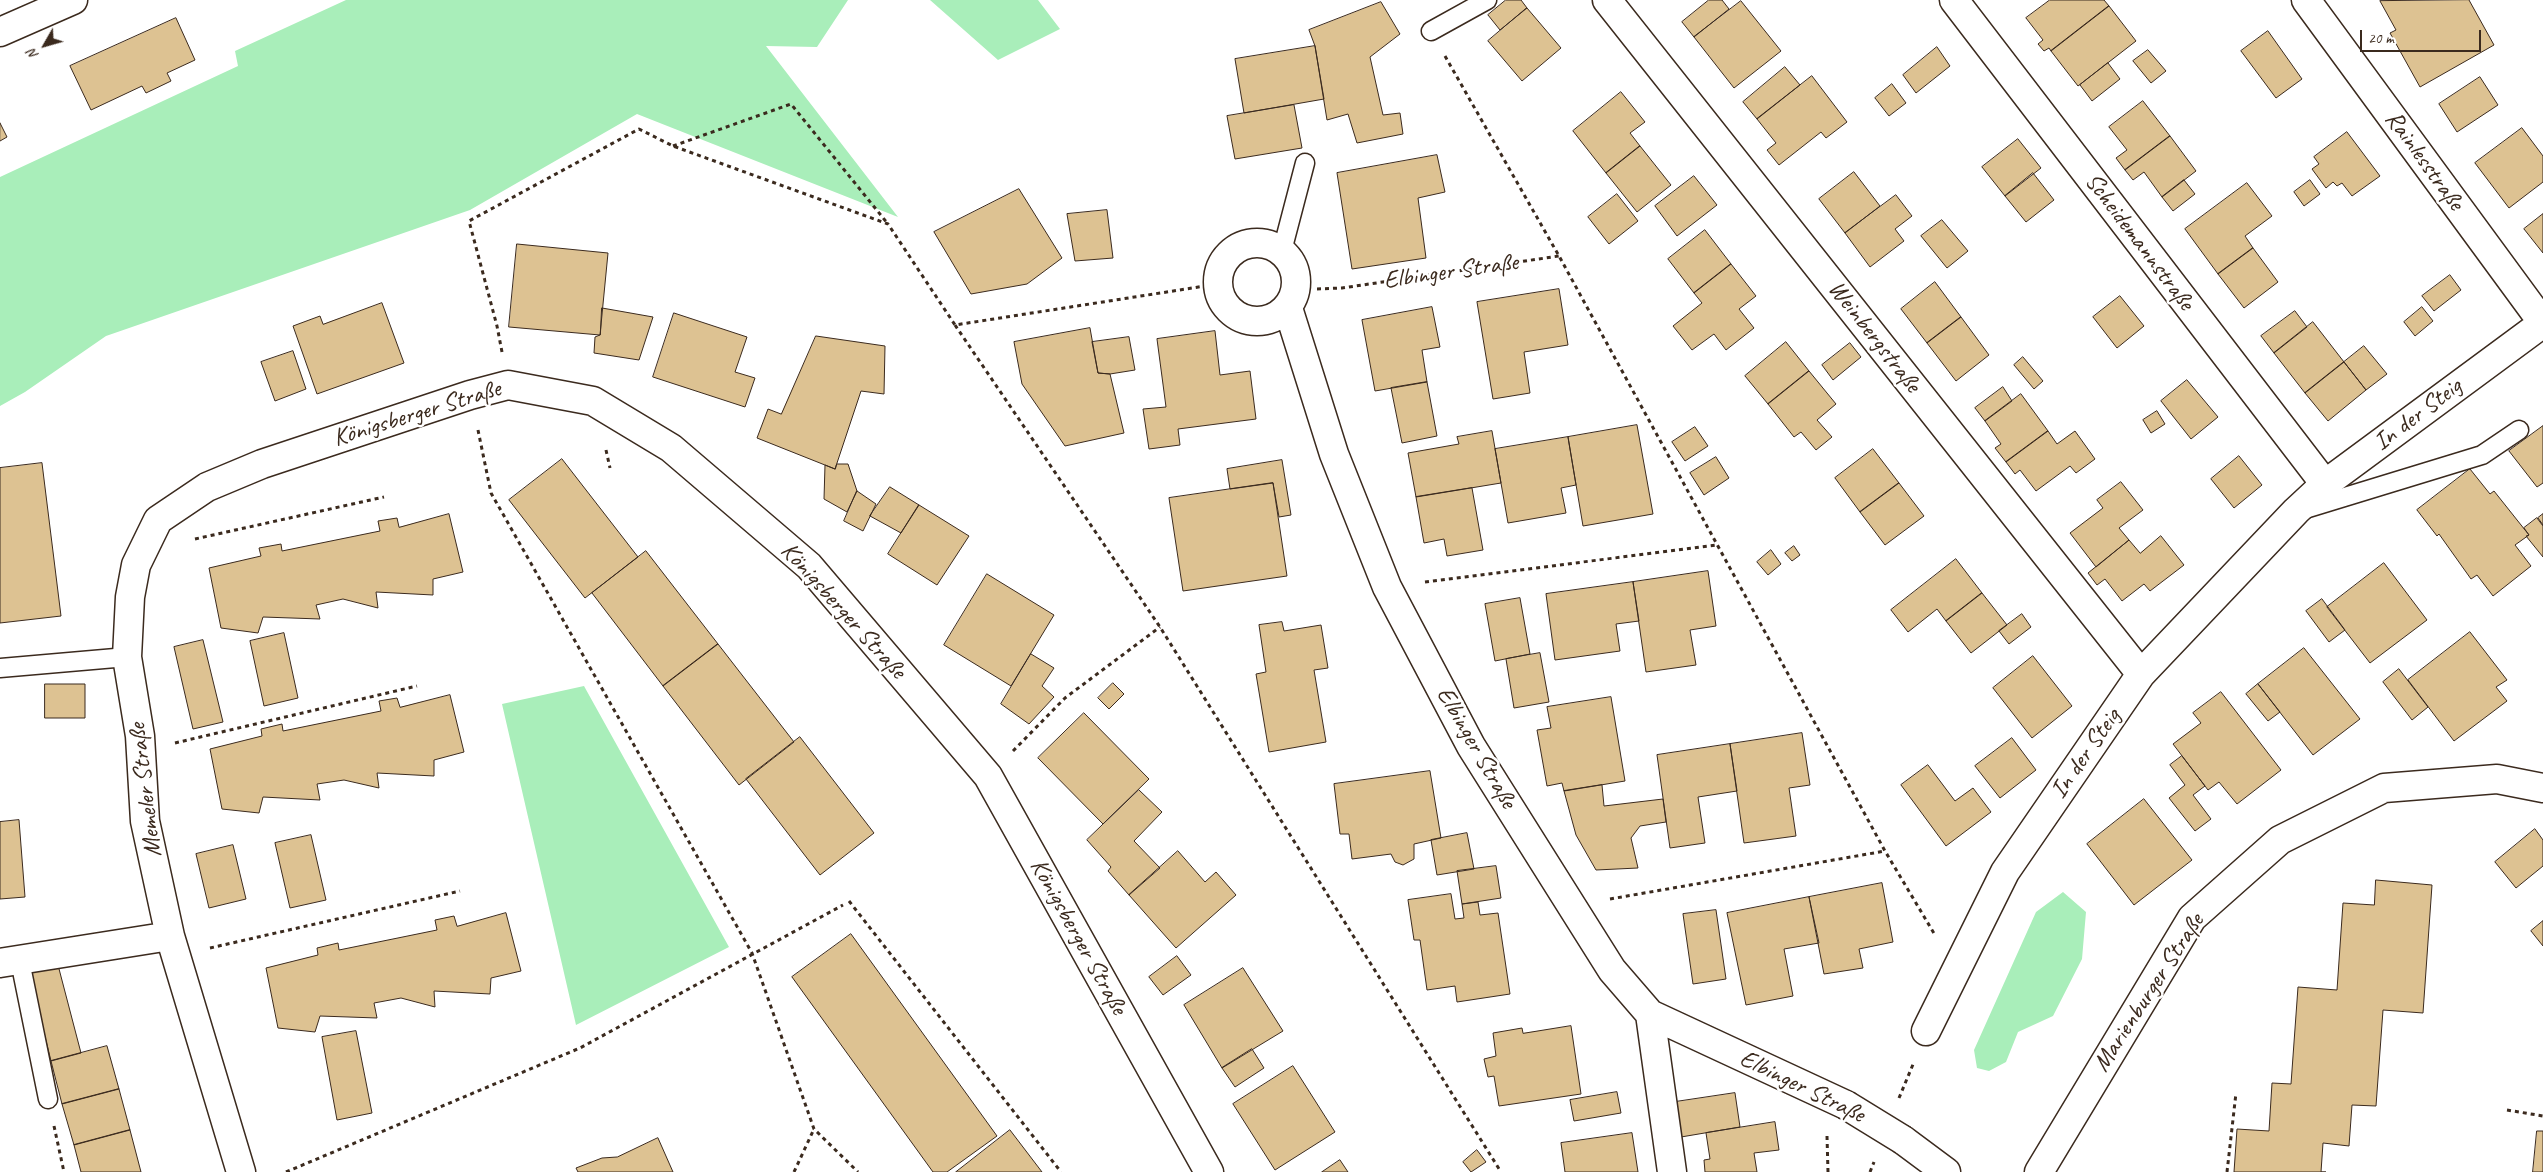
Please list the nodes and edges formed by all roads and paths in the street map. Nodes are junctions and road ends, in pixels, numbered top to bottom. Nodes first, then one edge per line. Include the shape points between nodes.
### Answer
1 (73, 0) edge
2 (1488, 0) edge
3 (1608, 0) edge
4 (1954, 0) edge
5 (2306, 0) edge
6 (1431, 31) joint
7 (0, 32) edge
8 (673, 146) junction
9 (1305, 164) dead end
10 (888, 224) junction
11 (1282, 251) junction
12 (1559, 256) junction
13 (1218, 284) junction
14 (1342, 288) dead end
15 (1288, 308) junction
16 (2543, 323) edge
17 (955, 325) junction
18 (508, 384) junction
19 (470, 395) junction
20 (2519, 430) dead end
21 (262, 464) joint
22 (2325, 484) junction
23 (384, 497) dead end
24 (2296, 511) junction
25 (1717, 545) junction
26 (144, 550) junction
27 (1387, 587) junction
28 (1160, 626) junction
29 (127, 657) junction
30 (0, 668) edge
31 (2141, 674) junction
32 (417, 686) dead end
33 (140, 751) junction
34 (988, 776) junction
35 (2543, 788) edge
36 (1885, 852) junction
37 (460, 891) dead end
38 (849, 901) dead end
39 (843, 905) dead end
40 (1570, 906) junction
41 (173, 946) junction
42 (752, 953) junction
43 (10, 962) edge
44 (1958, 968) junction
45 (1650, 1014) junction
46 (1926, 1031) dead end
47 (2236, 1093) dead end
48 (48, 1098) joint
49 (2507, 1110) dead end
50 (2543, 1116) edge
51 (814, 1128) junction
52 (64, 1172) edge
53 (241, 1172) edge
54 (286, 1172) edge
55 (794, 1172) edge
56 (858, 1172) edge
57 (1061, 1172) edge
58 (1209, 1172) edge
59 (1501, 1172) edge
60 (1672, 1172) edge
61 (1946, 1172) edge
62 (2039, 1172) edge
63 (2227, 1172) edge

1 - 7 street
2 - 6 lane
3 - 31 street, Weinbergstraße
4 - 22 street, Scheidemannstraße
5 - 16 street, Rainlesstraße
6 - 12 path
8 - 10 path
8 - 10 path via 791,104
8 - 18 path via 639,129 468,221 497,326
9 - 11 lane
10 - 17 path
11 - 13 street via 1261,242 1245,244 1232,251 1221,266
11 - 15 street via 1294,265 1297,279
12 - 14 path, Elbinger Straße
12 - 25 path
13 - 15 street via 1222,299 1234,314 1253,321 1272,319
13 - 17 path
15 - 27 street, Elbinger Straße via 1334,454
16 - 22 street, In der Steig
17 - 28 path
18 - 19 street, Königsberger Straße
18 - 34 street, Königsberger Straße via 593,401 671,448 809,566
19 - 21 street, Königsberger Straße
19 - 42 path via 491,494
20 - 24 lane, In der Steig via 2482,455
21 - 26 street, Memeler Straße via 207,487 158,520
22 - 24 street, In der Steig
23 - 26 path
24 - 31 street, In der Steig
25 - 27 path
25 - 36 path
26 - 29 street, Memeler Straße via 136,565 130,597
27 - 40 street, Elbinger Straße via 1471,746
28 - 34 path via 1065,698
28 - 59 path
29 - 30 lane
29 - 33 street, Memeler Straße
31 - 44 street, In der Steig via 2005,872
32 - 33 path
33 - 41 street, Memeler Straße via 145,821
34 - 58 street, Königsberger Straße
35 - 62 street, Marienburger Straße via 2497,779 2384,788 2280,840 2192,918
36 - 40 path
36 - 44 path
37 - 41 path
38 - 57 path
39 - 42 path
40 - 45 street, Elbinger Straße via 1612,970
41 - 43 street
41 - 53 street, Memeler Straße
42 - 51 path
42 - 54 path via 580,1048
43 - 48 lane
44 - 46 street, In der Steig
45 - 60 street
45 - 61 street, Elbinger Straße, bridge via 1846,1105 1903,1140
47 - 63 path
48 - 52 path
49 - 50 path
51 - 55 path
51 - 56 path

